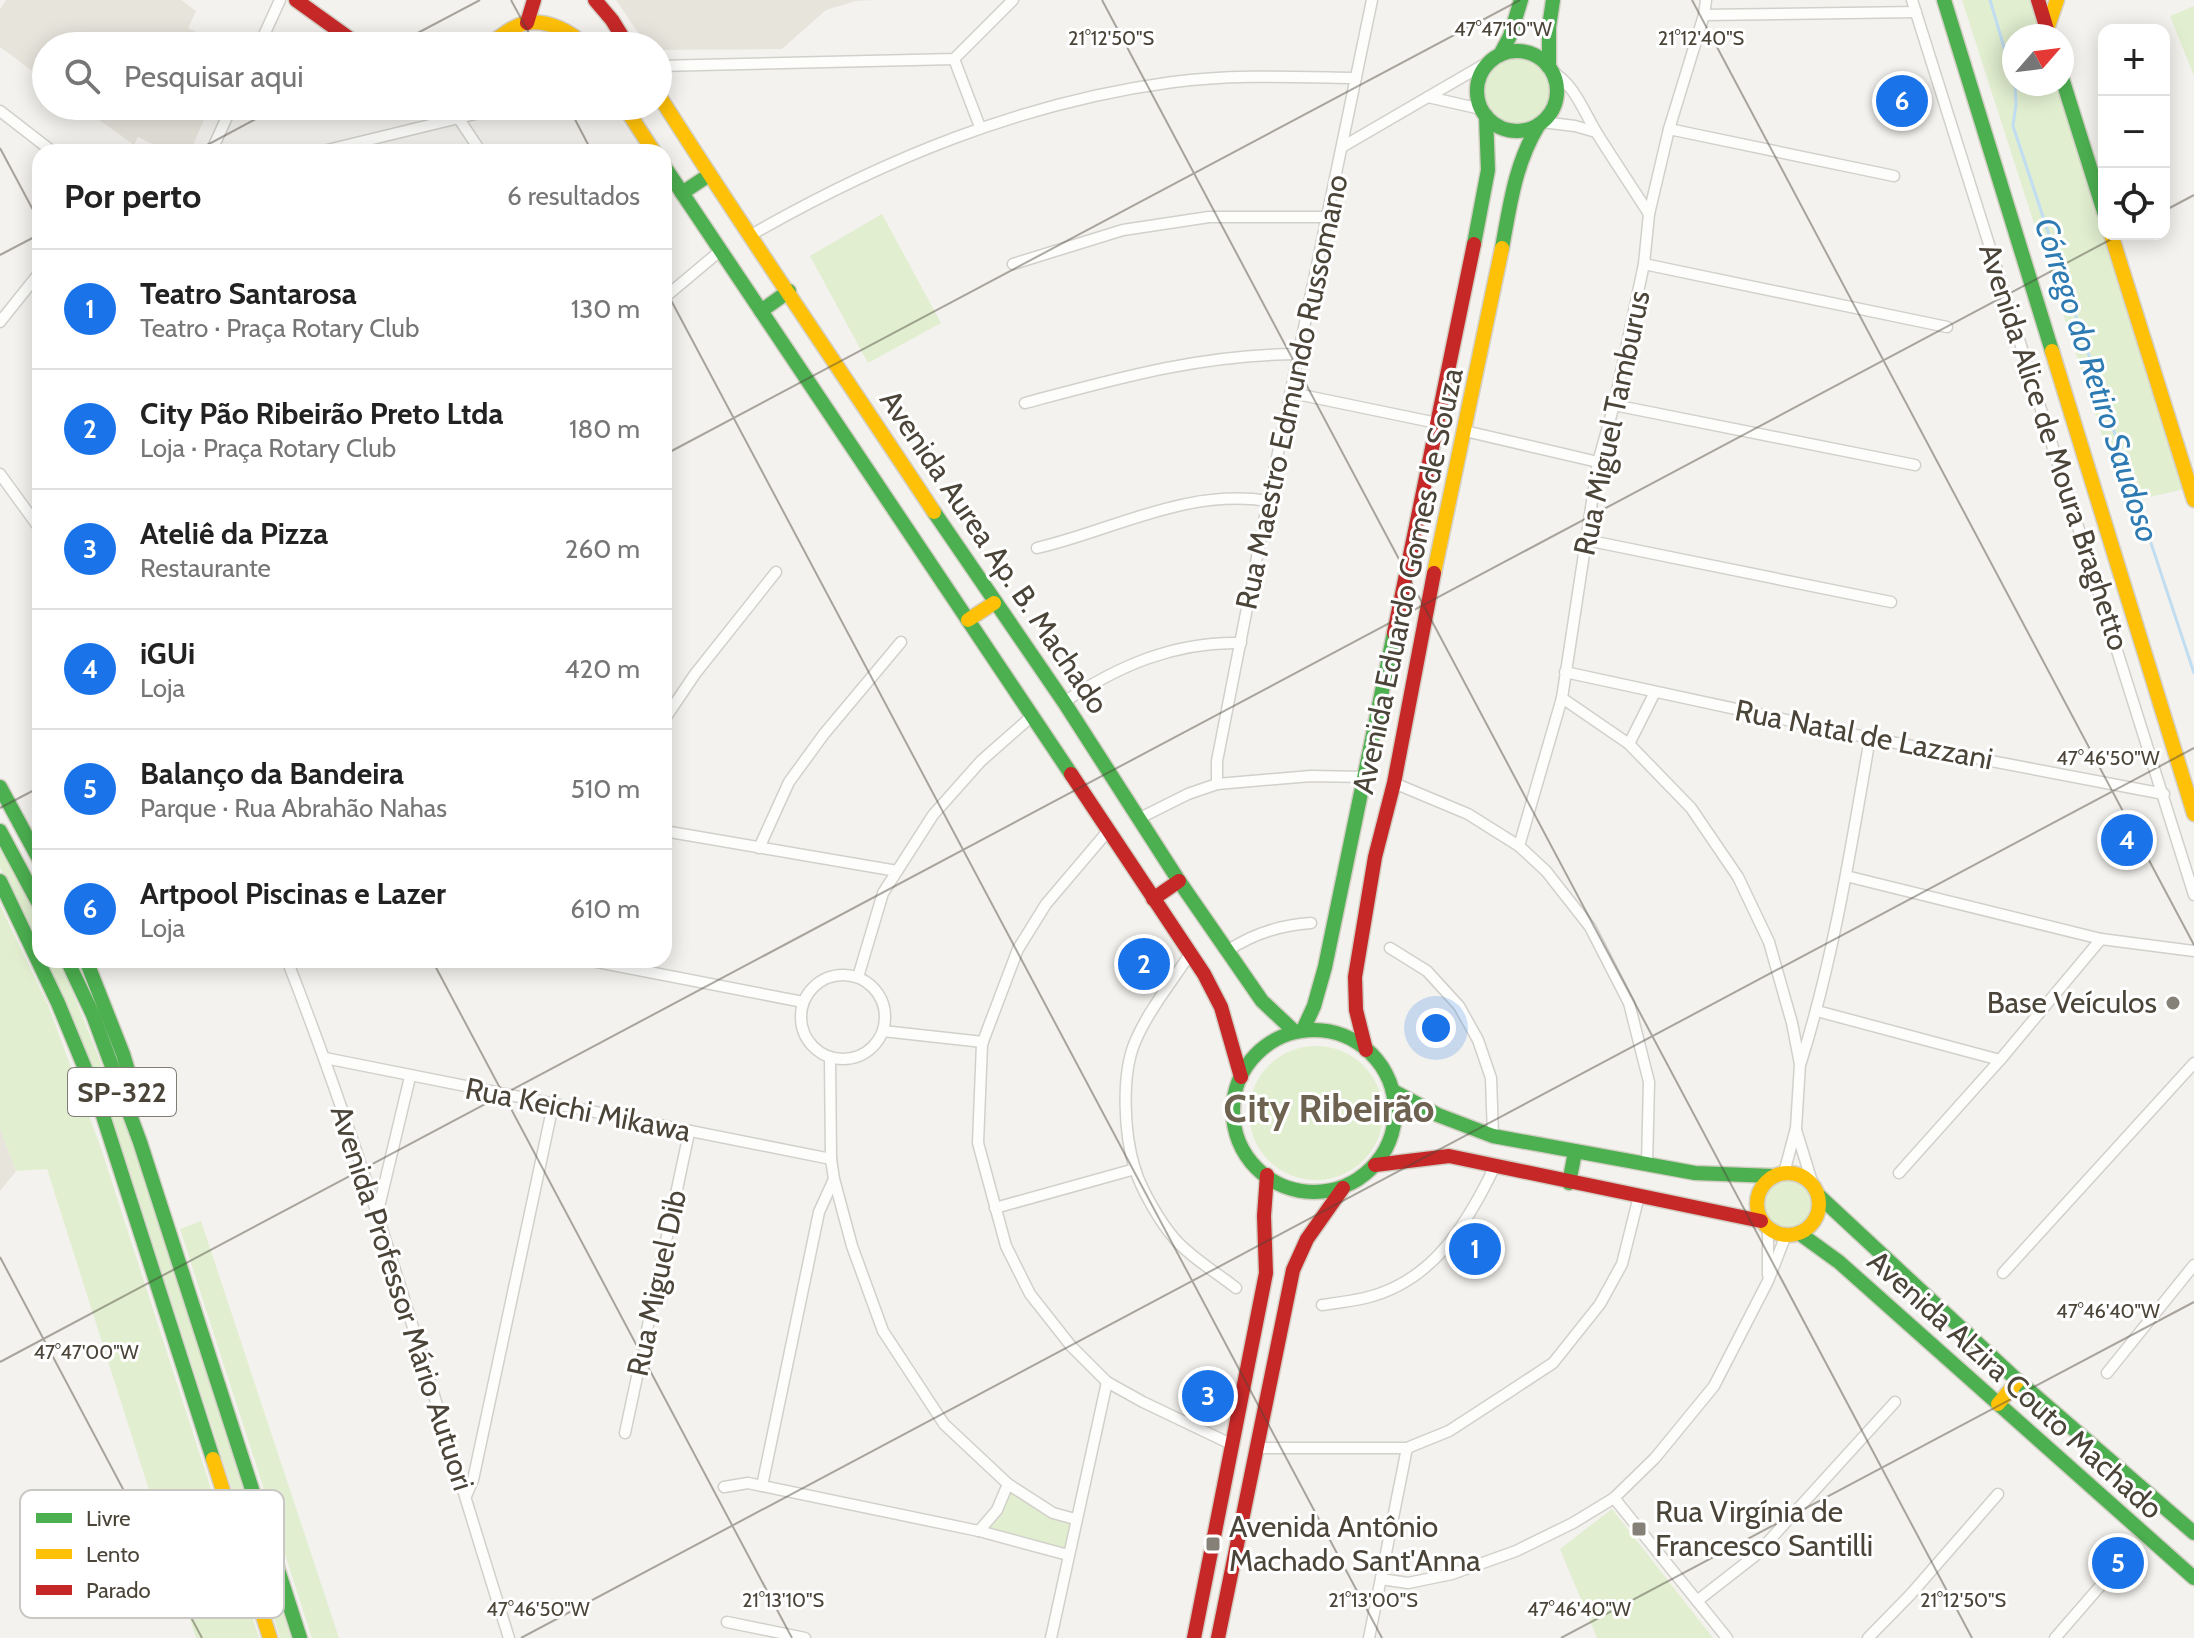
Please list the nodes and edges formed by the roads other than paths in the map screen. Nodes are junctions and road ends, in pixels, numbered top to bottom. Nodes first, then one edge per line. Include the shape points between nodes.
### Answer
1 (280, 0) edge
2 (296, 0) edge
3 (534, 0) edge
4 (595, 0) edge
5 (1013, 0) edge
6 (1372, 0) edge
7 (1521, 0) edge
8 (1553, 0) edge
9 (1706, 0) edge
10 (1912, 0) edge
11 (1944, 0) edge
12 (2038, 0) edge
13 (2057, 0) edge
14 (1916, 12) junction
15 (1704, 15) junction
16 (527, 23) junction
17 (2046, 24) edge
18 (2050, 24) edge
19 (265, 32) edge
20 (341, 32) edge
21 (511, 32) edge
22 (568, 32) edge
23 (619, 32) edge
24 (1498, 56) junction
25 (954, 59) junction
26 (672, 66) edge
27 (1550, 69) junction
28 (1356, 78) junction
29 (2068, 96) edge
30 (1428, 97) junction
31 (0, 111) edge
32 (1484, 112) junction
33 (672, 116) edge
34 (226, 120) edge
35 (455, 120) edge
36 (460, 120) edge
37 (633, 120) edge
38 (1540, 124) junction
39 (980, 127) junction
40 (1669, 129) junction
41 (1596, 132) junction
42 (43, 144) edge
43 (215, 144) edge
44 (353, 144) edge
45 (476, 144) edge
46 (649, 144) edge
47 (1342, 147) junction
48 (709, 175) junction
49 (1894, 176) dead end
50 (672, 178) edge
51 (682, 193) junction
52 (2098, 193) edge
53 (1649, 214) junction
54 (1327, 217) junction
55 (751, 235) junction
56 (2113, 240) edge
57 (720, 251) junction
58 (1471, 259) junction
59 (1013, 264) dead end
60 (1644, 264) junction
61 (1497, 265) junction
62 (32, 282) edge
63 (672, 291) edge
64 (789, 291) junction
65 (761, 311) junction
66 (0, 322) edge
67 (1947, 327) dead end
68 (1300, 354) junction
69 (1292, 393) junction
70 (1025, 403) dead end
71 (1614, 405) junction
72 (1437, 423) junction
73 (1465, 431) junction
74 (1598, 462) junction
75 (1915, 465) dead end
76 (0, 474) edge
77 (2194, 500) edge
78 (1268, 501) junction
79 (32, 510) edge
80 (1586, 540) junction
81 (1037, 548) dead end
82 (776, 572) dead end
83 (1401, 601) junction
84 (1891, 602) dead end
85 (994, 603) junction
86 (1427, 606) junction
87 (968, 620) junction
88 (901, 642) dead end
89 (1241, 643) junction
90 (1565, 672) junction
91 (1655, 692) junction
92 (1562, 698) junction
93 (1064, 702) junction
94 (672, 709) edge
95 (1031, 717) junction
96 (1870, 738) junction
97 (1629, 744) junction
98 (1365, 777) junction
99 (1394, 783) junction
100 (1217, 784) junction
101 (0, 787) edge
102 (2164, 794) junction
103 (2194, 814) edge
104 (1140, 818) junction
105 (0, 831) edge
106 (1108, 831) junction
107 (672, 832) edge
108 (32, 846) edge
109 (1519, 846) junction
110 (759, 848) junction
111 (1350, 852) junction
112 (1375, 857) junction
113 (897, 871) junction
114 (1846, 876) junction
115 (0, 881) edge
116 (1179, 881) junction
117 (32, 891) edge
118 (2194, 895) edge
119 (0, 897) edge
120 (1153, 899) junction
121 (1311, 923) dead end
122 (2101, 939) junction
123 (32, 946) edge
124 (1390, 948) dead end
125 (32, 949) edge
126 (1227, 951) junction
127 (2194, 951) edge
128 (1190, 954) junction
129 (43, 968) edge
130 (70, 968) edge
131 (89, 968) edge
132 (290, 968) edge
133 (628, 968) edge
134 (858, 977) junction
135 (803, 1002) junction
136 (1817, 1011) junction
137 (883, 1031) junction
138 (1299, 1031) junction
139 (983, 1042) junction
140 (1366, 1050) junction
141 (830, 1057) junction
142 (325, 1058) junction
143 (2000, 1060) junction
144 (2194, 1063) edge
145 (1800, 1064) junction
146 (410, 1077) junction
147 (1241, 1077) junction
148 (1393, 1091) junction
149 (553, 1105) junction
150 (1796, 1128) junction
151 (689, 1133) junction
152 (1493, 1136) junction
153 (1575, 1152) junction
154 (831, 1159) junction
155 (1375, 1165) junction
156 (1647, 1165) junction
157 (1495, 1166) junction
158 (1135, 1169) junction
159 (1899, 1173) dead end
160 (1778, 1174) junction
161 (1267, 1175) junction
162 (834, 1179) junction
163 (1569, 1183) junction
164 (1343, 1188) junction
165 (1816, 1190) junction
166 (1639, 1196) junction
167 (995, 1208) junction
168 (377, 1212) junction
169 (1765, 1224) junction
170 (169, 1228) junction
171 (1792, 1234) junction
172 (2194, 1265) edge
173 (2003, 1273) dead end
174 (1768, 1281) junction
175 (1236, 1288) dead end
176 (1322, 1305) dead end
177 (1250, 1361) junction
178 (1273, 1368) junction
179 (2107, 1373) dead end
180 (2018, 1381) junction
181 (1107, 1382) junction
182 (1895, 1402) dead end
183 (1998, 1404) junction
184 (625, 1433) dead end
185 (1233, 1445) junction
186 (1257, 1448) junction
187 (1407, 1448) junction
188 (1008, 1484) junction
189 (762, 1486) junction
190 (724, 1487) dead end
191 (223, 1490) edge
192 (253, 1490) edge
193 (1998, 1494) dead end
194 (466, 1496) junction
195 (1614, 1498) junction
196 (1075, 1519) junction
197 (979, 1531) junction
198 (2194, 1533) edge
199 (1068, 1555) junction
200 (2192, 1572) edge
201 (1381, 1579) junction
202 (2101, 1585) dead end
203 (284, 1588) edge
204 (1697, 1601) junction
205 (1198, 1617) junction
206 (264, 1618) edge
207 (727, 1622) dead end
208 (1221, 1622) junction
209 (270, 1638) edge
210 (300, 1638) edge
211 (509, 1638) edge
212 (805, 1638) edge
213 (1051, 1638) edge
214 (1194, 1638) edge
215 (1218, 1638) edge
216 (1369, 1638) edge
217 (1727, 1638) edge
218 (1868, 1638) edge
219 (2055, 1638) edge

1 - 19 street
2 - 20 main road
3 - 16 main road
4 - 23 main road
5 - 25 street
6 - 28 street, Rua Maestro Edmundo Russomano
7 - 24 main road
8 - 27 main road
9 - 15 street, Rua Miguel Tamburus
10 - 14 street, Avenida Alice de Moura Braghetto
11 - 103 main road
12 - 17 main road
13 - 18 main road
14 - 15 street
14 - 102 street, Avenida Alice de Moura Braghetto
15 - 40 street, Rua Miguel Tamburus
16 - 21 main road
16 - 22 main road
24 - 27 main road via 1526,53
24 - 30 street
24 - 32 main road via 1479,78 1477,92
25 - 26 street
25 - 39 street
27 - 38 main road via 1555,105
27 - 41 street via 1565,80
28 - 39 street via 1174,82 1098,95
28 - 47 street, Rua Maestro Edmundo Russomano
29 - 52 main road
30 - 32 street
30 - 47 street
31 - 42 street
32 - 38 main road via 1510,131
32 - 58 main road, Avenida Eduardo Gomes de Souza via 1490,167
33 - 48 main road, Avenida Aurea Ap. B. Machado
34 - 43 street
35 - 44 street
36 - 45 street
37 - 46 main road
38 - 41 street
38 - 61 main road, Avenida Eduardo Gomes de Souza via 1517,169
39 - 55 street via 875,169
40 - 49 street
40 - 53 street, Rua Miguel Tamburus
41 - 53 street
47 - 54 street, Rua Maestro Edmundo Russomano
48 - 51 main road
48 - 55 main road, Avenida Aurea Ap. B. Machado
50 - 51 main road, Avenida Aurea Ap. B. Machado
51 - 57 main road, Avenida Aurea Ap. B. Machado
53 - 60 street, Rua Miguel Tamburus
54 - 59 street via 1209,217 1123,230
54 - 68 street, Rua Maestro Edmundo Russomano
55 - 64 main road, Avenida Aurea Ap. B. Machado
56 - 77 main road
57 - 63 street
57 - 65 main road, Avenida Aurea Ap. B. Machado
58 - 61 main road
58 - 72 main road, Avenida Eduardo Gomes de Souza
60 - 67 street
60 - 71 street, Rua Miguel Tamburus
61 - 73 main road, Avenida Eduardo Gomes de Souza
62 - 66 street
64 - 65 main road
64 - 85 main road, Avenida Aurea Ap. B. Machado
65 - 87 main road, Avenida Aurea Ap. B. Machado
68 - 69 street, Rua Maestro Edmundo Russomano
68 - 70 street via 1198,360
69 - 72 street
69 - 78 street, Rua Maestro Edmundo Russomano
71 - 74 street, Rua Miguel Tamburus
71 - 75 street
72 - 83 main road, Avenida Eduardo Gomes de Souza
73 - 74 street
73 - 86 main road, Avenida Eduardo Gomes de Souza
74 - 80 street, Rua Miguel Tamburus
76 - 79 street
78 - 81 street via 1205,500
78 - 89 street, Rua Maestro Edmundo Russomano
80 - 84 street
80 - 90 street, Rua Miguel Tamburus
82 - 94 street
83 - 86 main road
83 - 98 main road, Avenida Eduardo Gomes de Souza
85 - 87 main road
85 - 93 main road, Avenida Aurea Ap. B. Machado
86 - 99 main road, Avenida Eduardo Gomes de Souza
87 - 95 main road, Avenida Aurea Ap. B. Machado
88 - 110 street via 789,782
89 - 93 street via 1210,642 1136,663 1103,676
89 - 100 street, Rua Maestro Edmundo Russomano
90 - 91 street, Rua Natal de Lazzani
90 - 92 street, Rua Miguel Tamburus
91 - 96 street, Rua Natal de Lazzani
91 - 97 street
92 - 97 street
92 - 109 street, Rua Miguel Tamburus
93 - 104 main road, Avenida Aurea Ap. B. Machado
95 - 106 main road, Avenida Aurea Ap. B. Machado
95 - 113 street via 943,804
96 - 102 street, Rua Natal de Lazzani
96 - 114 street
97 - 145 street via 1691,808 1738,877 1769,942
98 - 100 street
98 - 111 main road, Avenida Eduardo Gomes de Souza
99 - 109 street via 1468,814
99 - 112 main road, Avenida Eduardo Gomes de Souza
100 - 104 street
101 - 108 main road
102 - 118 street, Avenida Alice de Moura Braghetto
104 - 116 main road, Avenida Aurea Ap. B. Machado
105 - 117 main road
106 - 120 main road, Avenida Aurea Ap. B. Machado
106 - 139 street via 1046,904 1018,949
107 - 110 street
109 - 156 street via 1590,927 1629,1003 1649,1082
110 - 113 street
111 - 112 main road
111 - 138 main road, Avenida Eduardo Gomes de Souza via 1320,991
112 - 140 main road, Avenida Eduardo Gomes de Souza via 1355,977
113 - 134 street via 883,893
114 - 122 street
114 - 136 street
115 - 123 main road, SP-322
116 - 120 main road
116 - 126 main road, Avenida Aurea Ap. B. Machado
119 - 125 main road
120 - 128 main road, Avenida Aurea Ap. B. Machado
121 - 126 street via 1249,936
122 - 127 street
122 - 143 street
124 - 152 street via 1427,971 1459,1006 1478,1040 1491,1078
126 - 138 main road, Avenida Aurea Ap. B. Machado via 1262,1001
128 - 147 main road, Avenida Aurea Ap. B. Machado via 1221,1007
128 - 158 street via 1145,1022 1126,1071
129 - 191 main road, SP-322 via 98,1100
130 - 170 main road, SP-322 via 109,1058
131 - 170 main road via 123,1054
132 - 142 street, Avenida Professor Mário Autuori
133 - 135 street
134 - 135 street via 831,975 819,981
134 - 137 street via 884,1005
135 - 141 street via 802,1029 808,1041
136 - 143 street
136 - 145 street
137 - 139 street
137 - 141 street via 877,1043 856,1058
138 - 140 main road via 1342,1034
138 - 147 main road via 1263,1048
139 - 167 street via 978,1143
140 - 148 main road
141 - 154 street
142 - 146 street, Rua Keichi Mikawa
142 - 168 street, Avenida Professor Mário Autuori
143 - 159 street
144 - 173 street
145 - 150 street
146 - 149 street, Rua Keichi Mikawa
146 - 168 street
147 - 161 main road via 1234,1099 1237,1133 1248,1156
148 - 152 main road
148 - 155 main road via 1396,1118
149 - 151 street, Rua Keichi Mikawa
149 - 194 street
150 - 160 street
150 - 165 street
151 - 154 street, Rua Keichi Mikawa
151 - 184 street, Rua Miguel Dib
152 - 153 main road
153 - 156 main road
153 - 163 main road
154 - 162 street
155 - 157 main road via 1449,1156
155 - 164 main road
156 - 160 main road via 1695,1173
157 - 163 main road
157 - 176 street via 1445,1250 1419,1275 1366,1298
158 - 167 street
158 - 175 street via 1174,1239
160 - 165 main road via 1800,1175
160 - 169 main road via 1757,1196
161 - 164 main road via 1294,1190
161 - 177 main road via 1266,1273
162 - 188 street via 883,1331 944,1424
162 - 189 street via 819,1212
163 - 166 main road
164 - 178 main road via 1307,1239 1293,1270
165 - 171 main road via 1814,1222
165 - 180 main road, Avenida Alzira Couto Machado
166 - 169 main road
166 - 187 street via 1622,1264 1600,1304 1553,1363 1449,1431
167 - 181 street via 1006,1246 1030,1294
168 - 194 street, Avenida Professor Mário Autuori
169 - 171 main road
169 - 174 street
170 - 192 main road, SP-322
171 - 174 street
171 - 183 main road, Avenida Alzira Couto Machado via 1839,1262
172 - 179 street
174 - 195 street via 1714,1386
177 - 178 main road
177 - 185 main road
178 - 186 main road
180 - 183 main road
180 - 198 main road, Avenida Alzira Couto Machado
181 - 185 street
181 - 196 street
182 - 204 street via 1756,1555
183 - 200 main road, Avenida Alzira Couto Machado
185 - 205 main road
186 - 187 street
186 - 208 main road
187 - 201 street
188 - 196 street via 1053,1513
188 - 197 street via 997,1510
189 - 190 street
189 - 197 street
193 - 218 street
194 - 211 street, Avenida Professor Mário Autuori
195 - 201 street via 1516,1551 1452,1574 1408,1583
195 - 204 street
196 - 199 street
197 - 199 street
199 - 213 street
201 - 216 street
202 - 219 street
203 - 210 main road, SP-322
204 - 217 street
205 - 208 main road
205 - 214 main road
206 - 209 main road, SP-322
207 - 212 street
208 - 215 main road

